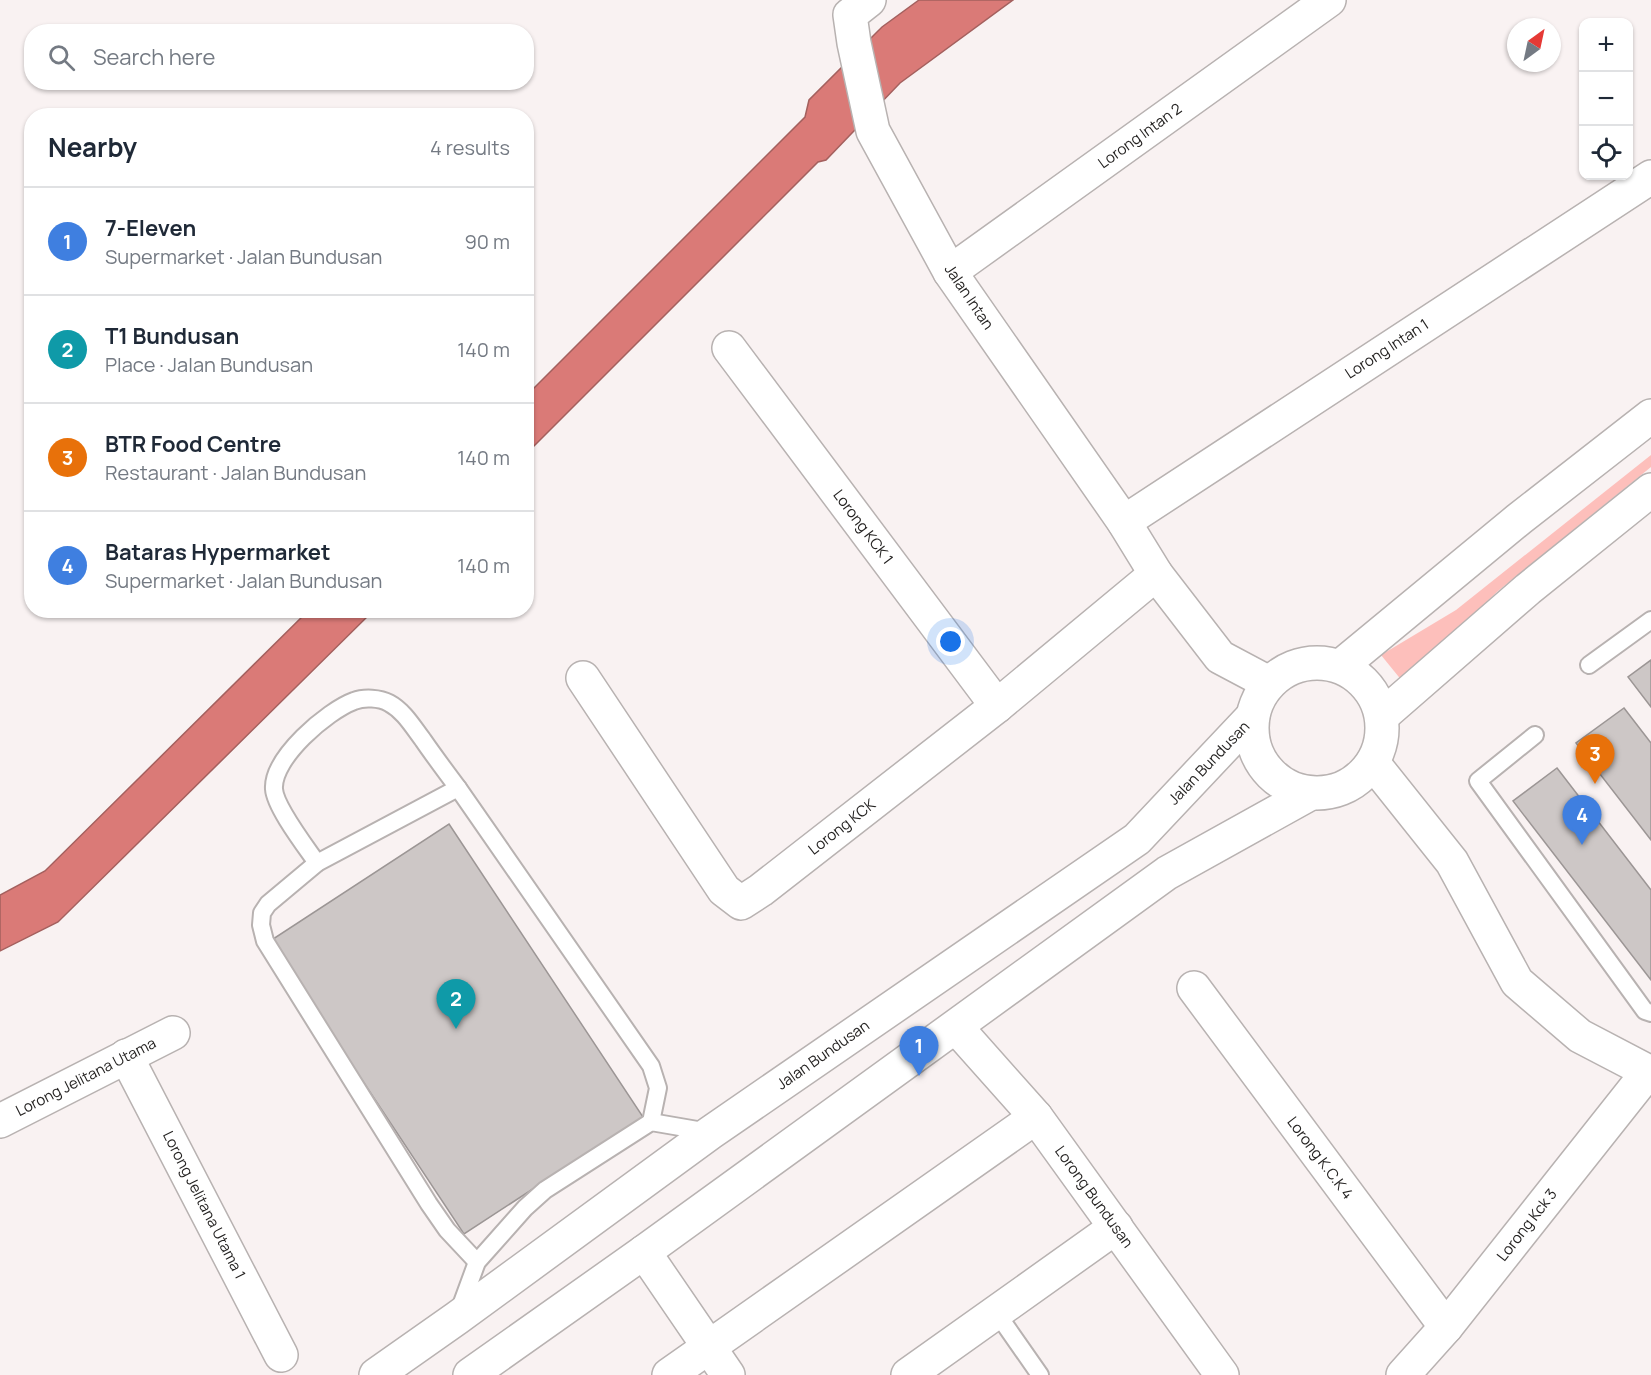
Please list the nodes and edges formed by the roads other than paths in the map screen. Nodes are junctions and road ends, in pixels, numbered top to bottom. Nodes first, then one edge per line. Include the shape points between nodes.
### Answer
1 (1329, 0) edge
2 (853, 14) edge
3 (1651, 177) edge
4 (950, 272) junction
5 (729, 348) dead end
6 (1651, 416) edge
7 (1651, 490) edge
8 (1124, 522) junction
9 (1156, 574) junction
10 (1651, 620) edge
11 (1589, 665) dead end
12 (1341, 666) junction
13 (583, 678) dead end
14 (1269, 683) junction
15 (997, 706) junction
16 (1382, 716) junction
17 (1252, 717) junction
18 (1535, 735) dead end
19 (1373, 763) junction
20 (458, 788) junction
21 (1311, 793) junction
22 (318, 863) junction
23 (1194, 988) dead end
24 (1651, 1013) edge
25 (956, 1027) junction
26 (173, 1033) dead end
27 (126, 1056) junction
28 (1650, 1073) edge
29 (1036, 1117) junction
30 (0, 1121) edge
31 (651, 1122) junction
32 (710, 1133) junction
33 (1116, 1227) junction
34 (644, 1252) junction
35 (477, 1262) junction
36 (996, 1312) junction
37 (457, 1318) junction
38 (1446, 1328) junction
39 (708, 1347) junction
40 (281, 1355) dead end
41 (928, 1369) edge
42 (376, 1375) edge
43 (470, 1375) edge
44 (669, 1375) edge
45 (728, 1375) edge
46 (1040, 1375) edge
47 (1222, 1375) edge
48 (1403, 1375) edge

1 - 4 street, Lorong Intan 2
2 - 4 street, Jalan Intan via 873,131
3 - 8 street, Lorong Intan 1
4 - 8 street, Jalan Intan
5 - 15 street, Lorong KCK 1
6 - 12 street
7 - 16 street via 1528,589
8 - 9 street, Jalan Intan
9 - 14 street, Jalan Intan via 1220,657
9 - 15 street, Lorong KCK
10 - 11 lane
12 - 14 street via 1302,663
12 - 16 street via 1360,678 1375,695
13 - 15 street, Lorong KCK via 724,890 741,903
14 - 17 street
16 - 19 street via 1380,748
17 - 21 street via 1252,738 1259,759 1272,776 1290,788
17 - 32 street, Jalan Bundusan via 1137,838
18 - 24 lane via 1478,781
19 - 21 street via 1346,787 1329,793
19 - 28 street via 1452,862 1517,982 1580,1036
20 - 22 lane
20 - 22 lane via 402,712 388,702 371,698 337,710 294,747 279,767 274,789 282,811
20 - 31 lane via 651,1066 658,1088
21 - 25 street via 1167,873
22 - 35 lane via 268,904 261,925 265,941 429,1204
23 - 38 street, Lorong K.C.K 4
25 - 29 street, Lorong Bundusan
25 - 34 street
26 - 27 street, Lorong Jelitana Utama
27 - 30 street, Lorong Jelitana Utama
27 - 40 street, Lorong Jelitana Utama 1
28 - 38 street, Lorong Kck 3
29 - 33 street, Lorong Bundusan
29 - 39 street
31 - 32 lane
31 - 35 lane via 545,1190
32 - 37 street, Jalan Bundusan
33 - 36 street
33 - 47 street, Lorong Bundusan
34 - 39 street
34 - 43 street
35 - 37 lane
36 - 41 street
36 - 46 lane
37 - 42 street, Jalan Bundusan
38 - 48 street, Lorong Kck 3
39 - 44 street
39 - 45 street

